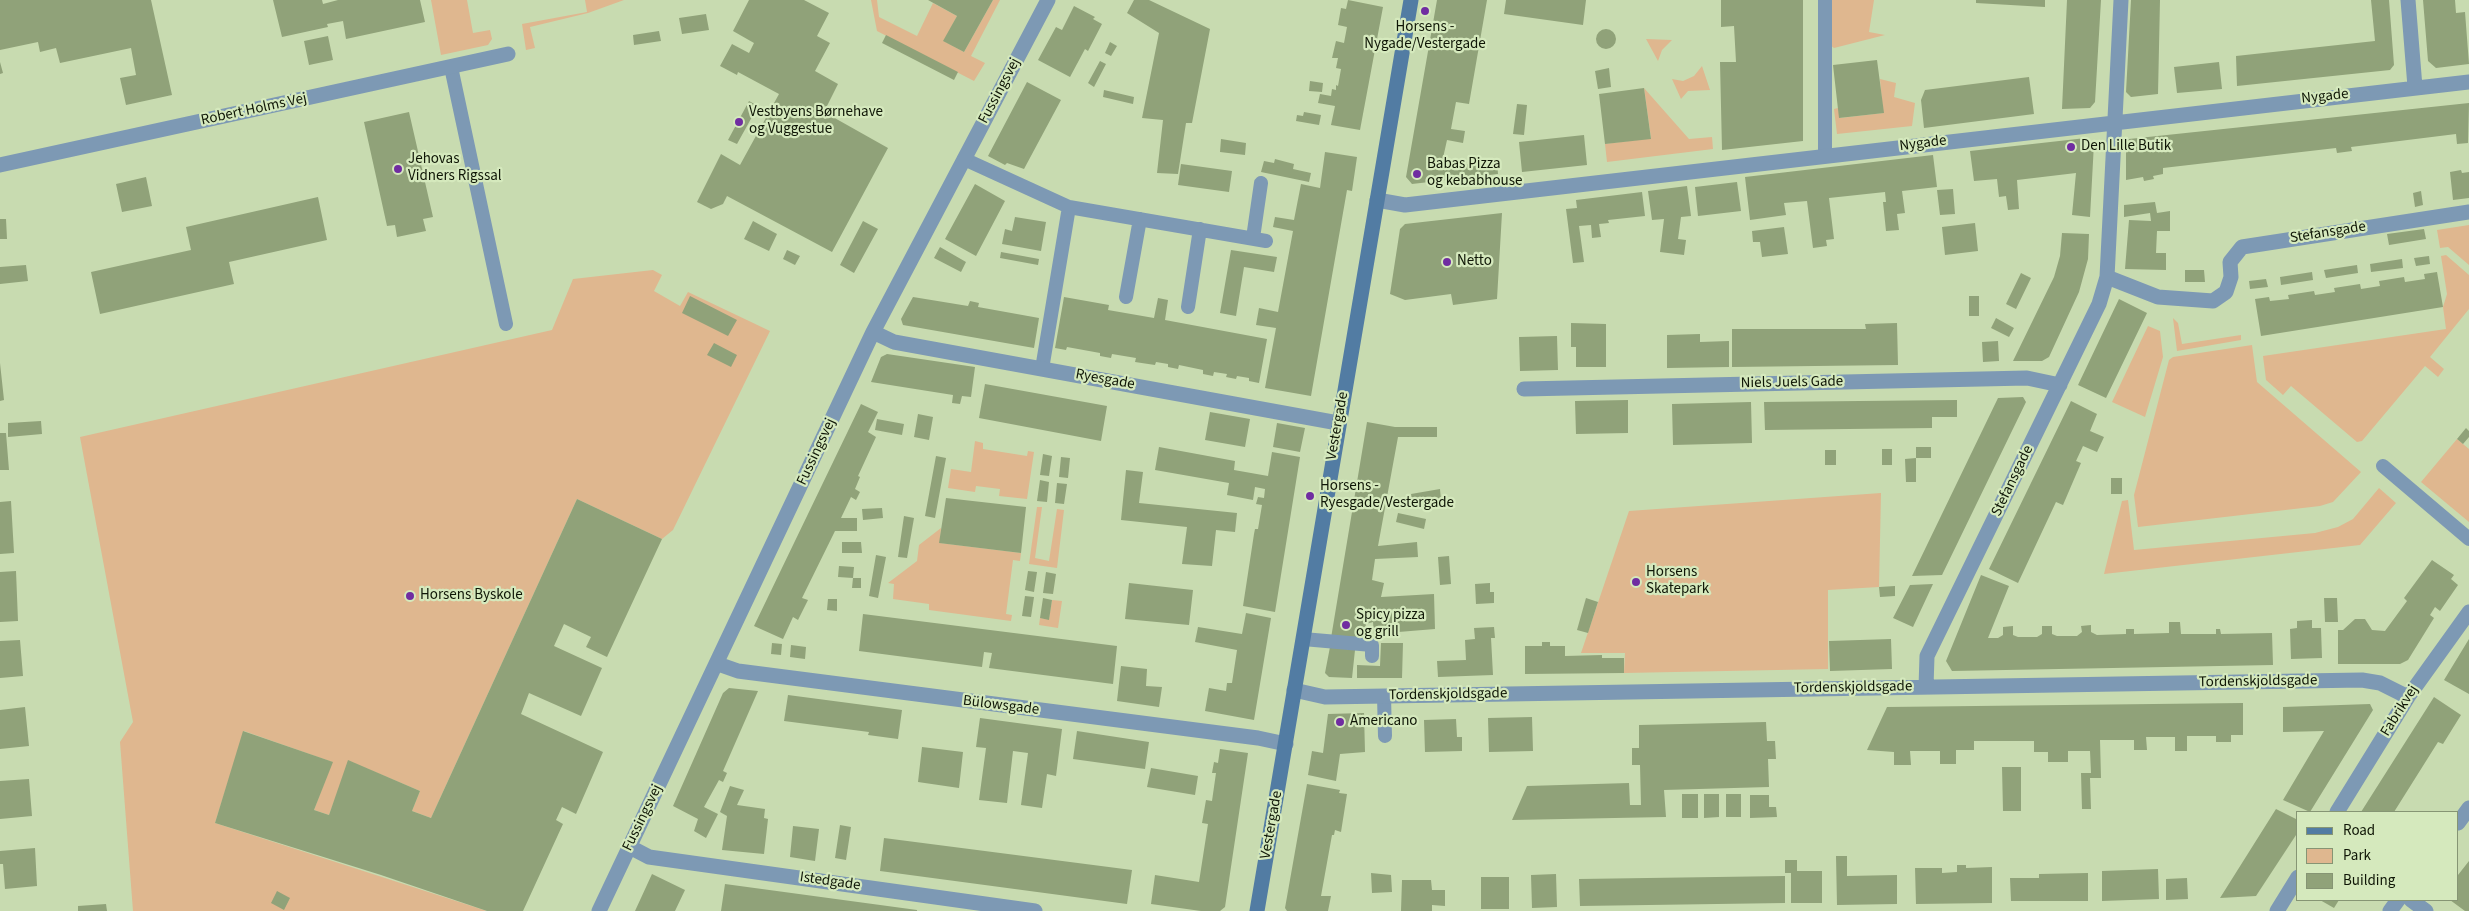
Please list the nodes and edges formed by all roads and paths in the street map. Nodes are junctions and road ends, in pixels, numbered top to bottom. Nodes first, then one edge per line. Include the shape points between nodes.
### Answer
1 (1048, 0) edge
2 (1411, 0) edge
3 (1825, 0) edge
4 (2121, 0) edge
5 (2408, 0) edge
6 (508, 54) dead end
7 (451, 67) junction
8 (2469, 82) edge
9 (2415, 87) junction
10 (2114, 122) junction
11 (1825, 156) junction
12 (964, 160) junction
13 (0, 165) edge
14 (1261, 183) dead end
15 (1377, 200) junction
16 (1069, 207) junction
17 (2469, 212) edge
18 (1140, 219) junction
19 (1200, 229) junction
20 (2108, 277) junction
21 (1126, 297) dead end
22 (1188, 307) dead end
23 (506, 324) dead end
24 (873, 332) junction
25 (1042, 369) junction
26 (2060, 385) junction
27 (1524, 389) dead end
28 (1338, 423) junction
29 (2383, 466) dead end
30 (2469, 539) edge
31 (2469, 612) edge
32 (1303, 639) junction
33 (1372, 656) dead end
34 (718, 664) junction
35 (1926, 687) junction
36 (1294, 690) junction
37 (1384, 696) junction
38 (2408, 697) junction
39 (1384, 736) dead end
40 (1286, 744) junction
41 (2469, 808) edge
42 (2338, 811) edge
43 (2459, 822) edge
44 (628, 846) junction
45 (2296, 880) edge
46 (2412, 901) edge
47 (599, 911) edge
48 (1035, 911) edge
49 (1257, 911) edge
50 (2277, 911) edge
51 (2426, 911) edge

1 - 12 street, Fussingsvej
2 - 15 main road, Vestergade
3 - 11 lane
4 - 10 street, Stefansgade
5 - 9 street
6 - 7 street, Robert Holms Vej
7 - 13 street, Robert Holms Vej
7 - 23 lane
8 - 9 street, Nygade
9 - 10 street, Nygade
10 - 11 street, Nygade
10 - 20 street, Stefansgade
11 - 15 street, Nygade via 1405,204
12 - 16 lane
12 - 24 street, Fussingsvej
14 - 19 lane via 1259,240
15 - 28 main road, Vestergade
16 - 18 lane
16 - 25 lane
17 - 20 street, Stefansgade via 2242,247 2230,262 2231,277 2226,292 2213,301 2158,298
18 - 19 lane
18 - 21 lane
19 - 22 lane
20 - 26 street, Stefansgade via 2099,304
24 - 25 street, Ryesgade via 894,342
24 - 34 street, Fussingsvej
25 - 28 street, Ryesgade
26 - 27 street, Niels Juels Gade via 2027,378
26 - 35 street, Stefansgade via 1927,656
28 - 32 main road, Vestergade
29 - 30 lane
31 - 38 street, Fabrikvej
32 - 33 lane via 1372,645
32 - 36 main road, Vestergade
34 - 40 street, Bülowsgade via 738,671
34 - 44 street, Fussingsvej
35 - 37 street, Tordenskjoldsgade
35 - 38 street, Tordenskjoldsgade via 2362,680 2380,683
36 - 37 street, Tordenskjoldsgade via 1325,696
36 - 40 main road, Vestergade
37 - 39 lane
38 - 42 street, Fabrikvej
40 - 49 main road, Vestergade
41 - 43 street
44 - 47 street, Fussingsvej
44 - 48 street, Istedgade via 649,857
45 - 50 street
46 - 51 street

